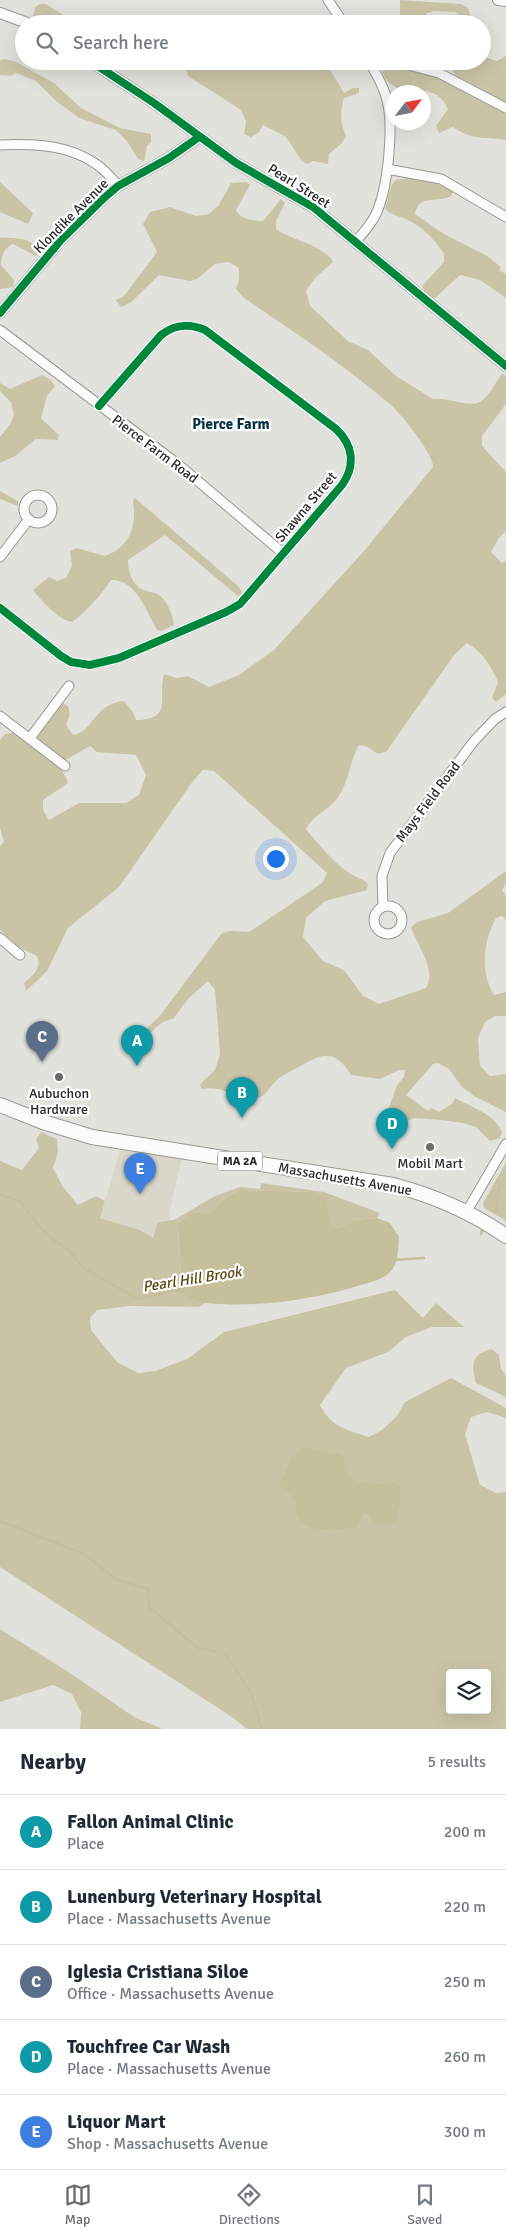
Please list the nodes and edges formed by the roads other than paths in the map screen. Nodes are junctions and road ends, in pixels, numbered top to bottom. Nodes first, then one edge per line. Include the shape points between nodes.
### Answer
1 (328, 0) edge
2 (498, 0) edge
3 (506, 1) edge
4 (0, 12) edge
5 (338, 15) edge
6 (15, 18) edge
7 (104, 70) edge
8 (374, 70) edge
9 (425, 70) edge
10 (506, 108) edge
11 (199, 137) junction
12 (0, 145) edge
13 (387, 169) junction
14 (118, 186) junction
15 (506, 217) edge
16 (355, 242) junction
17 (0, 313) edge
18 (0, 330) edge
19 (506, 366) edge
20 (99, 406) junction
21 (29, 519) dead end
22 (284, 554) junction
23 (0, 557) edge
24 (0, 608) edge
25 (68, 686) dead end
26 (506, 712) edge
27 (0, 716) edge
28 (30, 738) junction
29 (65, 766) dead end
30 (383, 907) dead end
31 (0, 938) edge
32 (20, 955) dead end
33 (0, 1105) edge
34 (506, 1144) edge
35 (467, 1211) junction
36 (501, 1232) edge

1 - 5 street
2 - 3 street
4 - 6 street
7 - 11 street, Pearl Street
8 - 13 street via 385,90 389,109 391,130
9 - 10 street
11 - 14 street, Klondike Avenue
11 - 16 street, Pearl Street via 236,163 314,207
12 - 14 street via 47,145 68,150 101,168
13 - 15 street via 441,179
13 - 16 street via 376,215
14 - 17 street, Klondike Avenue via 61,240
16 - 19 street, Pearl Street
18 - 20 street, Pierce Farm Road
20 - 22 street, Pierce Farm Road via 218,497
20 - 22 street, Shawna Street via 161,335 175,326 188,325 205,330 336,429 346,440 352,466 342,485
21 - 23 street
22 - 24 street, Shawna Street via 231,610 99,664 81,664 61,656
25 - 28 street
26 - 30 street, Mays Field Road via 474,741 390,852 382,876
27 - 28 street
28 - 29 street
31 - 32 street
33 - 35 main road, Massachusetts Avenue / MA 2A via 92,1137 393,1184
34 - 35 street
35 - 36 main road, Massachusetts Avenue / MA 2A

